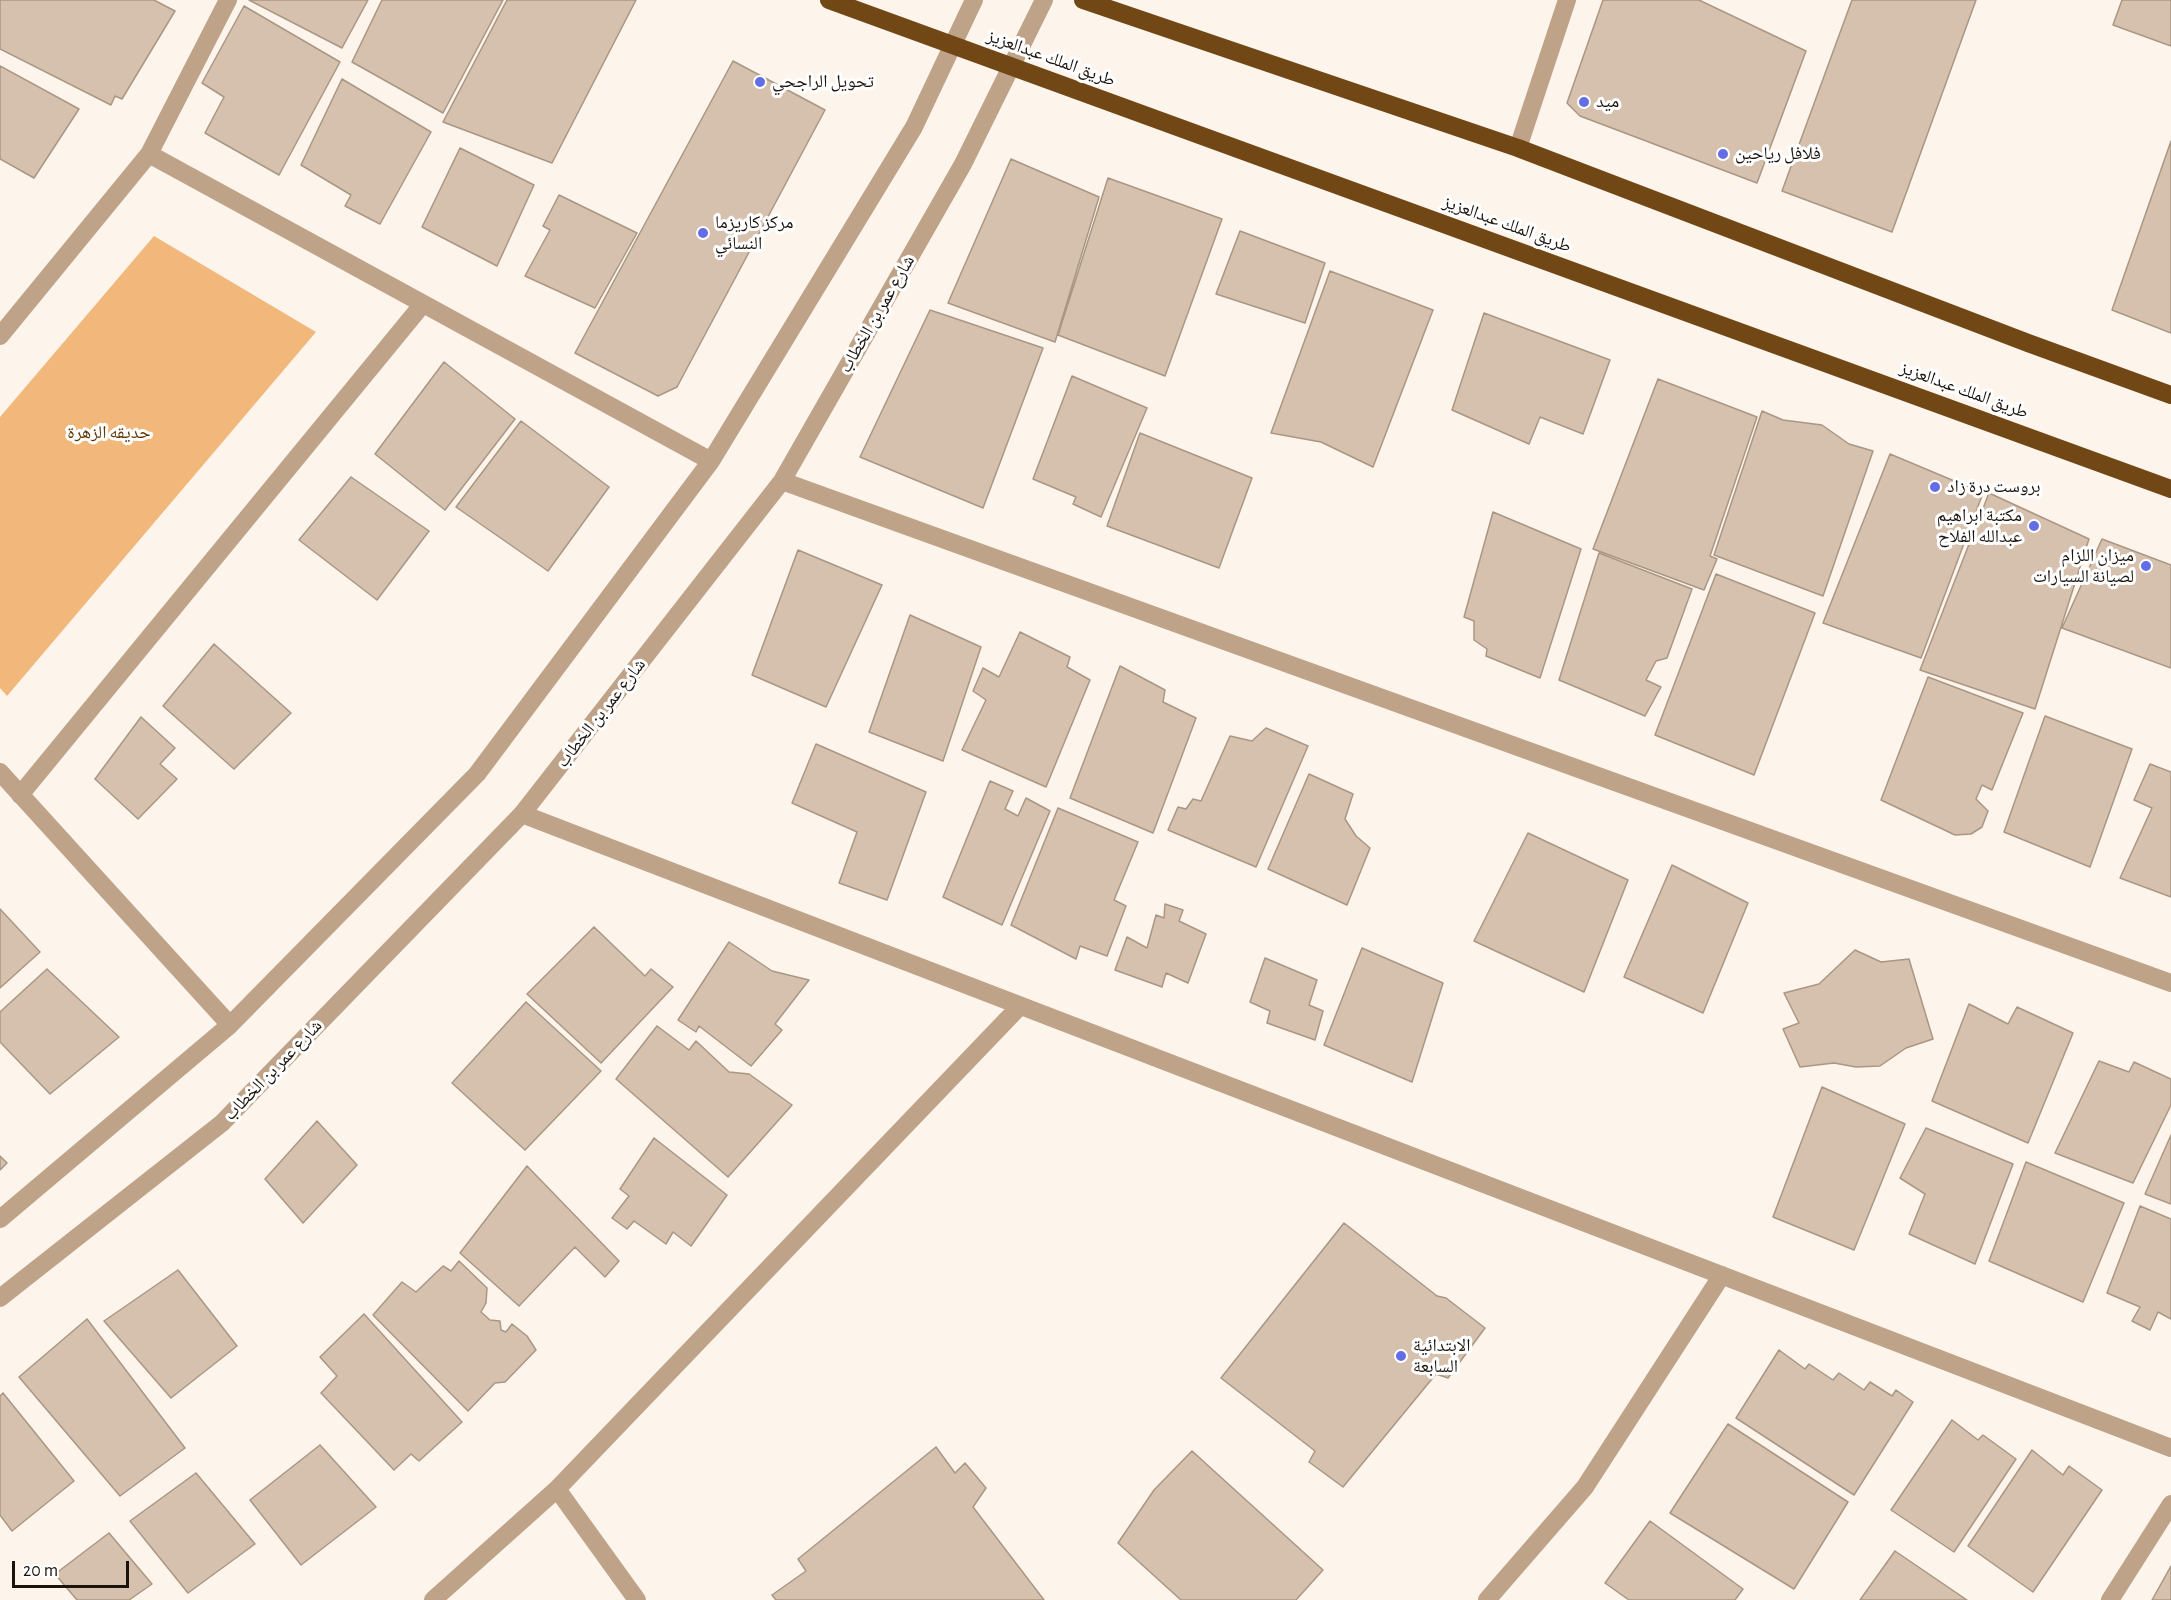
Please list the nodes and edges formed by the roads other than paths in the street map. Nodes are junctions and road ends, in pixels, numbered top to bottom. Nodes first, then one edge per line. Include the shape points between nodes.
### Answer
1 (228, 0) edge
2 (829, 0) edge
3 (974, 0) edge
4 (1044, 0) edge
5 (1083, 0) edge
6 (1567, 0) edge
7 (953, 45) junction
8 (1012, 66) junction
9 (1518, 148) junction
10 (149, 154) junction
11 (422, 304) junction
12 (0, 336) edge
13 (2171, 395) edge
14 (711, 460) junction
15 (782, 481) junction
16 (2171, 489) edge
17 (0, 772) edge
18 (20, 795) junction
19 (522, 814) junction
20 (2171, 983) edge
21 (1020, 1006) junction
22 (230, 1025) junction
23 (0, 1219) edge
24 (1722, 1275) junction
25 (0, 1298) edge
26 (2171, 1448) edge
27 (557, 1489) junction
28 (2171, 1504) edge
29 (433, 1600) edge
30 (637, 1600) edge
31 (1487, 1600) edge
32 (2110, 1600) edge

1 - 10 street
2 - 7 highway, طريق الملك عبدالعزيز
3 - 7 street
4 - 8 street, شارع عمر بن الخطاب
5 - 9 highway
6 - 9 street
7 - 8 highway, طريق الملك عبدالعزيز
7 - 14 street via 914,127
8 - 15 street, شارع عمر بن الخطاب via 963,164
8 - 16 highway, طريق الملك عبدالعزيز
9 - 13 highway
10 - 11 street
10 - 12 street
11 - 14 street
11 - 18 street
14 - 22 street via 477,774
15 - 19 street, شارع عمر بن الخطاب
15 - 20 street
17 - 18 street
18 - 22 street
19 - 21 street
19 - 25 street, شارع عمر بن الخطاب via 222,1123
21 - 24 street
21 - 27 street
22 - 23 street
24 - 26 street
24 - 31 street via 1586,1487
27 - 29 street
27 - 30 street
28 - 32 street

